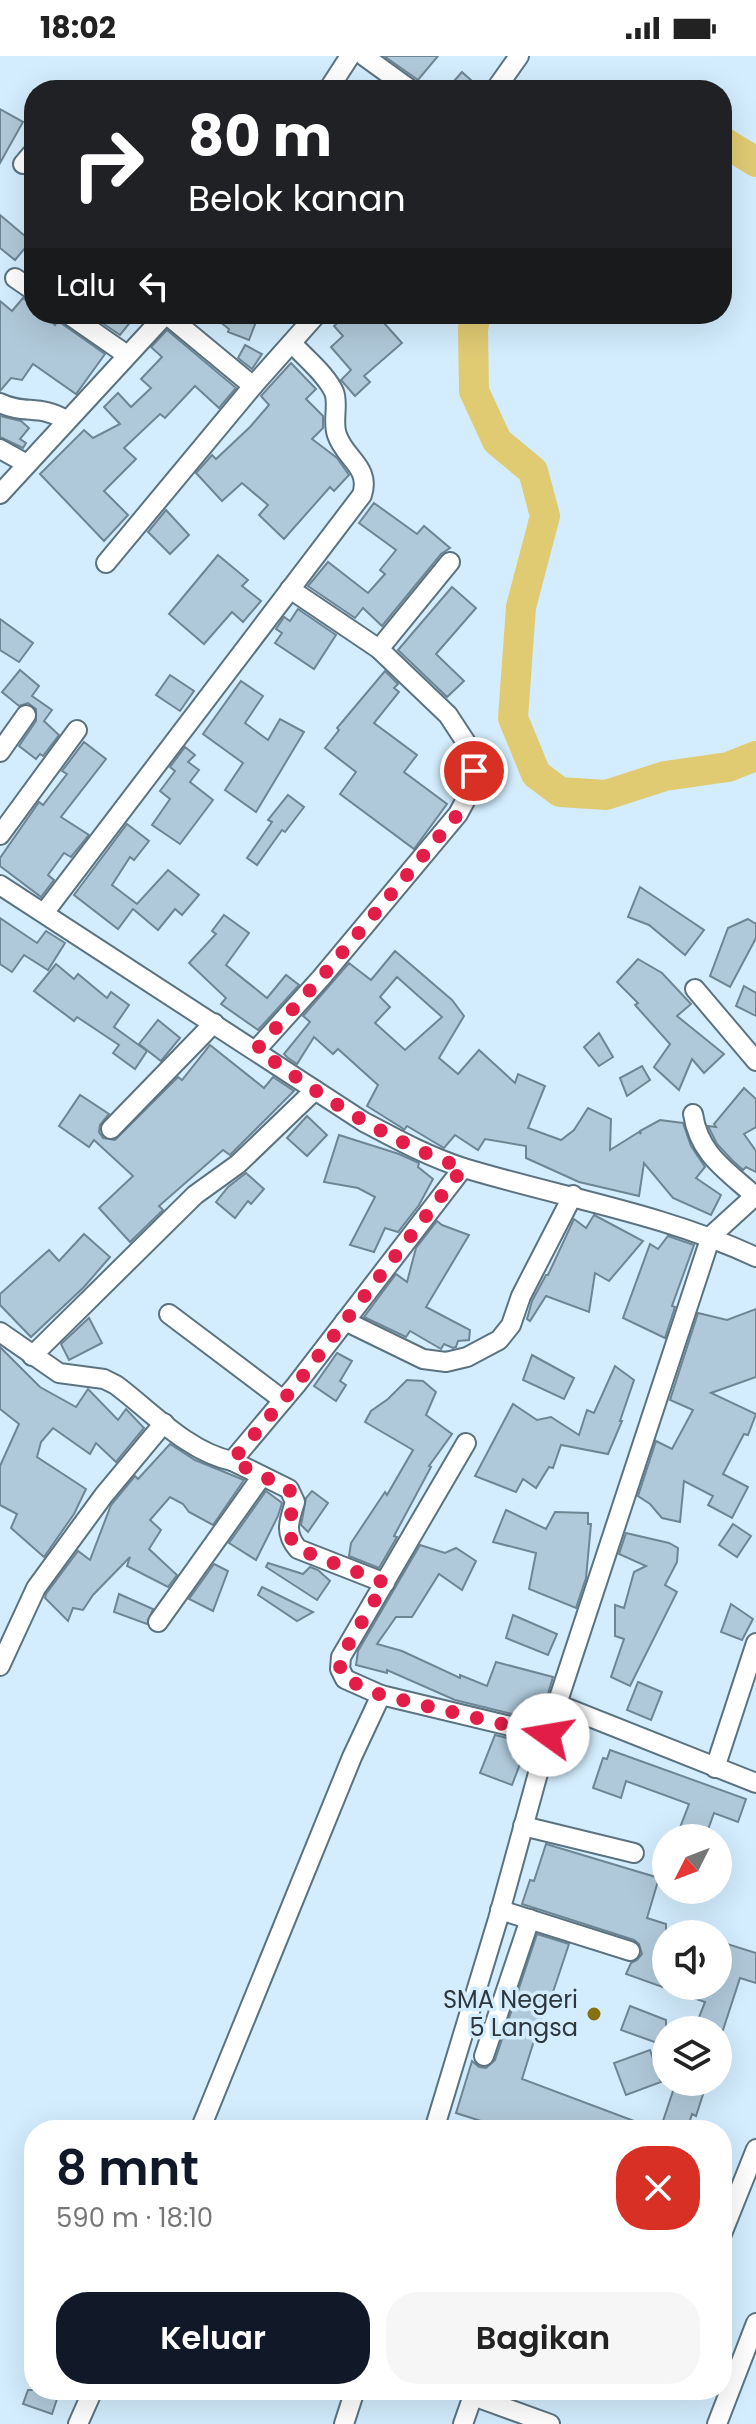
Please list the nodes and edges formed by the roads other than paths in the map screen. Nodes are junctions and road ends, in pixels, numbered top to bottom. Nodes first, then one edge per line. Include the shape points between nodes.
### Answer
1 (350, 56) edge
2 (364, 56) edge
3 (519, 56) edge
4 (334, 80) edge
5 (397, 80) edge
6 (502, 80) edge
7 (15, 278) dead end
8 (24, 284) edge
9 (82, 324) edge
10 (156, 324) edge
11 (178, 324) edge
12 (309, 324) edge
13 (293, 344) junction
14 (127, 355) junction
15 (253, 386) junction
16 (0, 403) edge
17 (66, 420) junction
18 (0, 449) edge
19 (27, 464) junction
20 (0, 494) edge
21 (450, 562) dead end
22 (106, 563) dead end
23 (290, 589) junction
24 (379, 649) junction
25 (26, 715) dead end
26 (77, 730) dead end
27 (0, 752) edge
28 (0, 835) edge
29 (1, 888) edge
30 (44, 913) junction
31 (695, 989) dead end
32 (214, 1023) junction
33 (257, 1049) junction
34 (756, 1061) edge
35 (315, 1090) junction
36 (693, 1114) dead end
37 (111, 1129) dead end
38 (463, 1168) junction
39 (573, 1195) junction
40 (755, 1195) edge
41 (711, 1236) junction
42 (756, 1257) edge
43 (169, 1314) dead end
44 (345, 1321) junction
45 (0, 1332) edge
46 (32, 1356) junction
47 (283, 1400) junction
48 (164, 1423) junction
49 (466, 1443) dead end
50 (232, 1461) junction
51 (262, 1476) junction
52 (385, 1583) junction
53 (158, 1622) dead end
54 (756, 1643) edge
55 (0, 1666) edge
56 (381, 1695) junction
57 (557, 1704) junction
58 (548, 1735) junction
59 (715, 1768) junction
60 (756, 1783) edge
61 (523, 1826) junction
62 (634, 1853) dead end
63 (500, 1910) junction
64 (530, 1919) junction
65 (630, 1951) dead end
66 (484, 2056) dead end
67 (204, 2120) edge
68 (437, 2120) edge
69 (756, 2149) edge
70 (732, 2209) edge
71 (756, 2323) edge
72 (732, 2385) edge
73 (89, 2400) edge
74 (352, 2400) edge
75 (472, 2400) edge
76 (491, 2400) edge
77 (726, 2400) edge
78 (78, 2424) edge
79 (344, 2424) edge
80 (463, 2424) edge
81 (550, 2424) edge
82 (717, 2424) edge

1 - 4 street
2 - 5 street
3 - 6 street
7 - 8 street
9 - 14 street
10 - 14 street
11 - 15 street
12 - 13 street
13 - 15 street
13 - 23 street via 336,395 336,433 365,484
14 - 17 street
15 - 22 street
16 - 17 street via 51,411
17 - 19 street
18 - 19 street
19 - 20 street
21 - 24 street
23 - 24 street
23 - 30 street
24 - 33 street via 448,715 469,747 471,790 458,814
25 - 27 street
26 - 28 street
29 - 30 street
30 - 32 street
31 - 34 street
32 - 33 street
32 - 37 street
33 - 35 street
35 - 38 street via 393,1138
35 - 46 street via 238,1164 195,1195
36 - 40 street via 703,1146
38 - 39 street
38 - 44 street
39 - 41 street
39 - 44 street via 499,1340 467,1357 434,1361
40 - 41 street
41 - 42 street
41 - 57 street
43 - 47 street
44 - 47 street
45 - 46 street
46 - 48 street via 59,1373 116,1385
47 - 50 street
48 - 50 street via 207,1452
48 - 55 street via 36,1588
49 - 52 street
50 - 51 street
51 - 52 street via 293,1496 287,1530 298,1549
51 - 53 street
52 - 56 street via 341,1657 340,1669 345,1679
54 - 59 street
56 - 58 street
56 - 67 street
57 - 58 street
57 - 59 street
58 - 61 street
59 - 60 street
61 - 62 street
61 - 63 street
63 - 64 street
63 - 68 street
64 - 65 street
64 - 66 street
69 - 70 street
71 - 72 street
73 - 78 street
74 - 79 street
75 - 80 street
76 - 81 street
77 - 82 street

